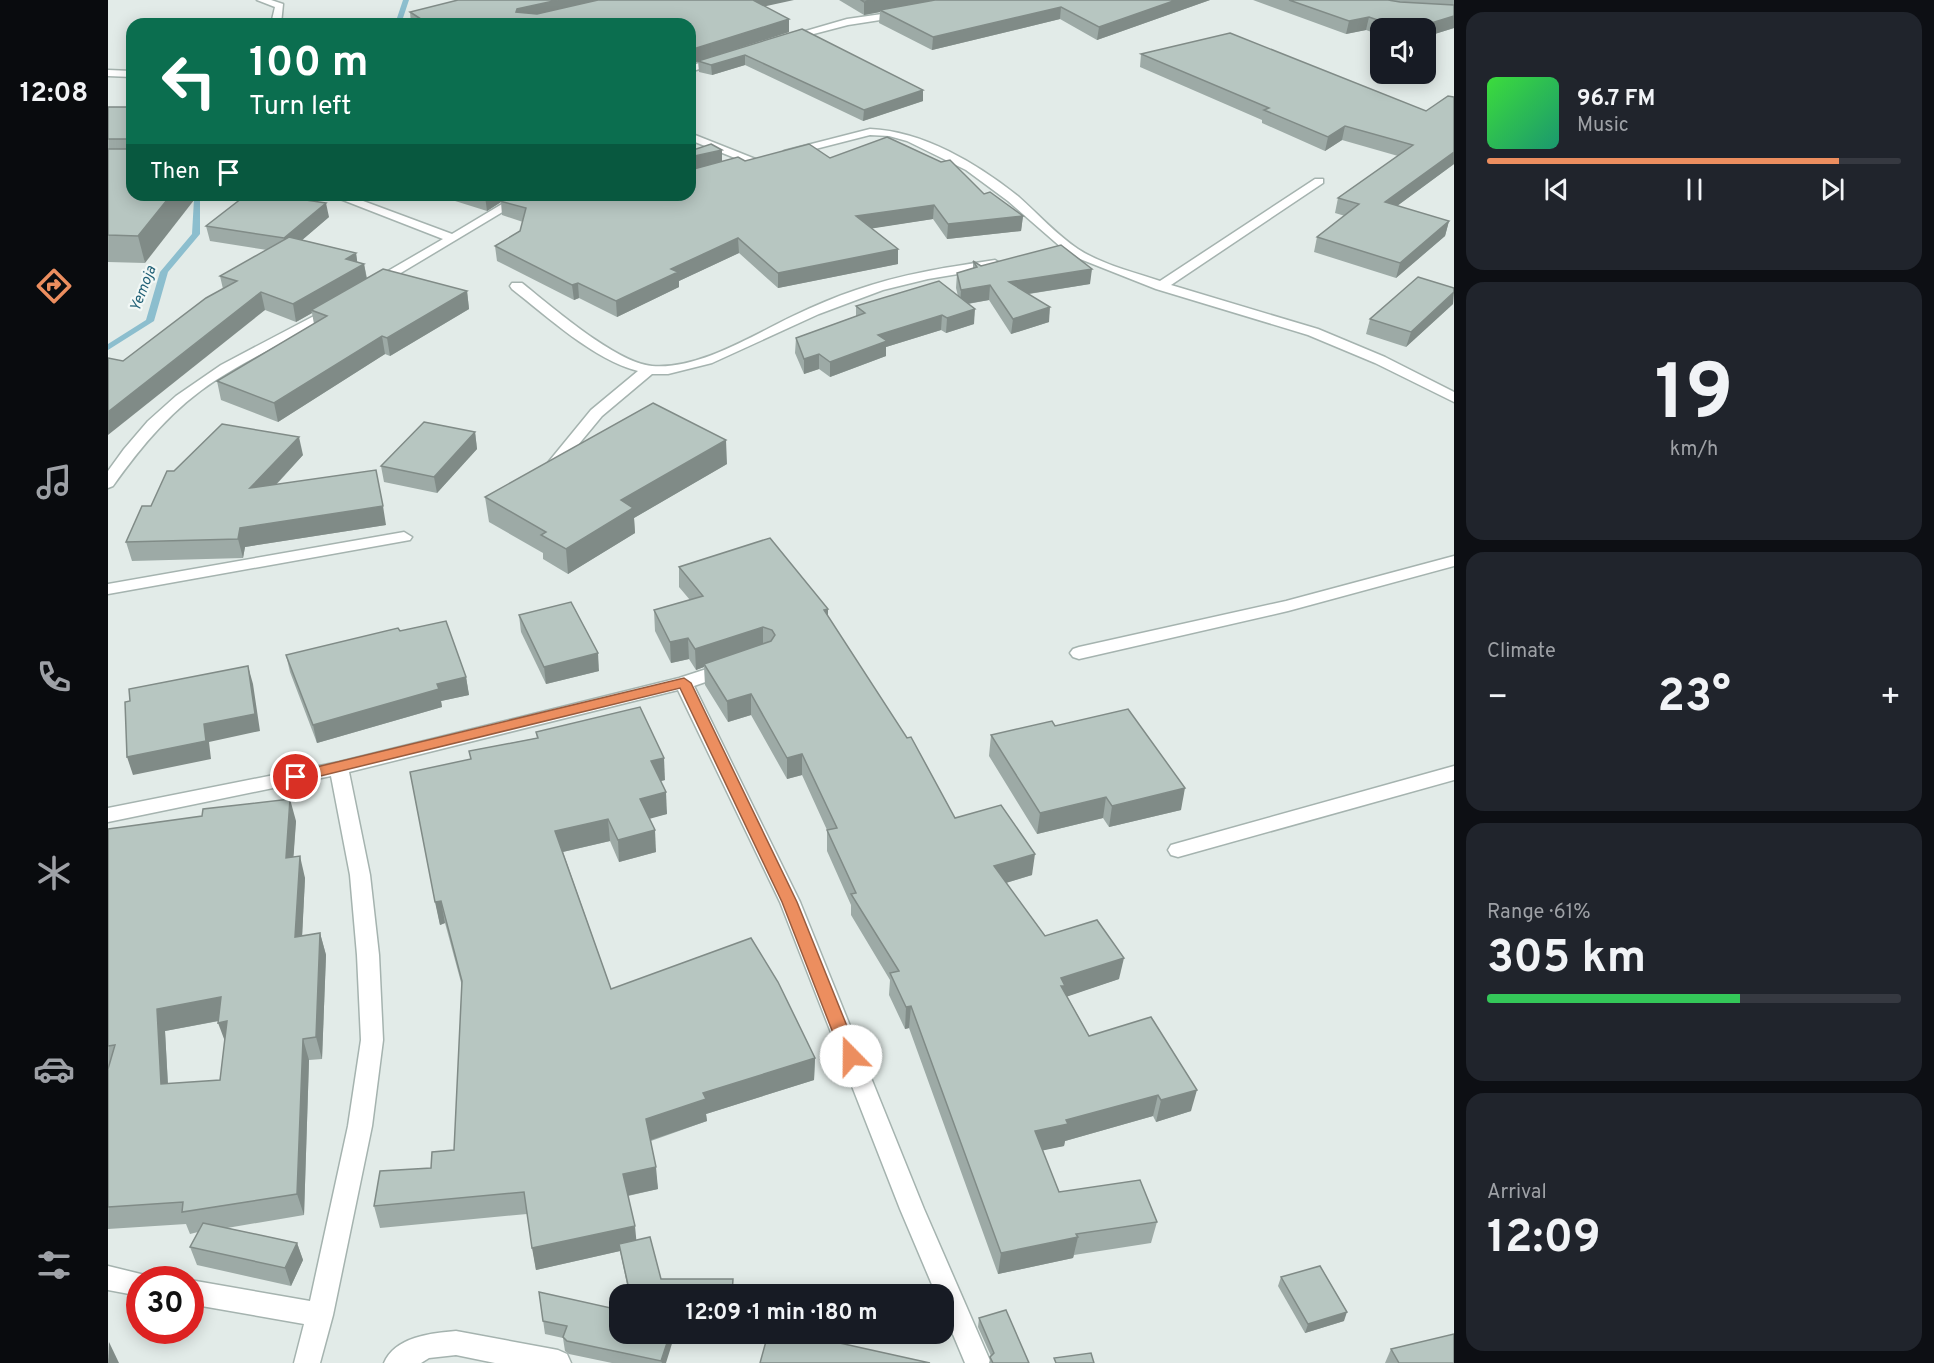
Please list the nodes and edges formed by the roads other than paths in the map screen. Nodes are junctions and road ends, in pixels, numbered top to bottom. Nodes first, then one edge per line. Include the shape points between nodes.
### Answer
1 (262, 0) edge
2 (918, 12) edge
3 (277, 18) edge
4 (768, 43) edge
5 (729, 56) edge
6 (696, 67) edge
7 (108, 73) edge
8 (126, 74) edge
9 (696, 138) edge
10 (766, 159) junction
11 (733, 168) edge
12 (1320, 181) dead end
13 (352, 201) edge
14 (515, 201) edge
15 (452, 238) junction
16 (1074, 252) junction
17 (1051, 255) edge
18 (1004, 262) edge
19 (517, 286) dead end
20 (1161, 286) junction
21 (365, 291) edge
22 (345, 302) edge
23 (649, 370) junction
24 (1454, 398) edge
25 (554, 465) edge
26 (108, 483) edge
27 (404, 537) dead end
28 (1454, 561) edge
29 (108, 589) edge
30 (1079, 653) dead end
31 (741, 664) edge
32 (684, 683) junction
33 (339, 768) junction
34 (1454, 773) edge
35 (108, 815) edge
36 (1178, 850) dead end
37 (108, 1278) edge
38 (126, 1281) edge
39 (204, 1294) edge
40 (320, 1315) junction
41 (307, 1363) edge
42 (397, 1363) edge
43 (558, 1363) edge
44 (978, 1363) edge

1 - 3 street via 280,6
2 - 4 street via 837,24
5 - 6 street
7 - 8 street
9 - 10 street
10 - 11 street
10 - 16 street via 870,132 911,139 970,168 1012,198
12 - 20 street
13 - 15 street
14 - 15 street
15 - 21 street
16 - 17 street
16 - 20 street
18 - 23 street via 934,273 863,292 737,348 669,370
19 - 23 street via 573,330
20 - 24 street via 1313,332 1380,360
22 - 26 street via 210,377 148,429
23 - 25 street via 611,397 579,429
27 - 29 street
28 - 30 street via 1288,606
31 - 32 street
32 - 33 street
32 - 44 street via 790,902
33 - 35 street
33 - 40 street via 360,875 372,1040 360,1126
34 - 36 street
37 - 38 street
39 - 40 street
40 - 41 street
42 - 43 street via 425,1346 456,1343

